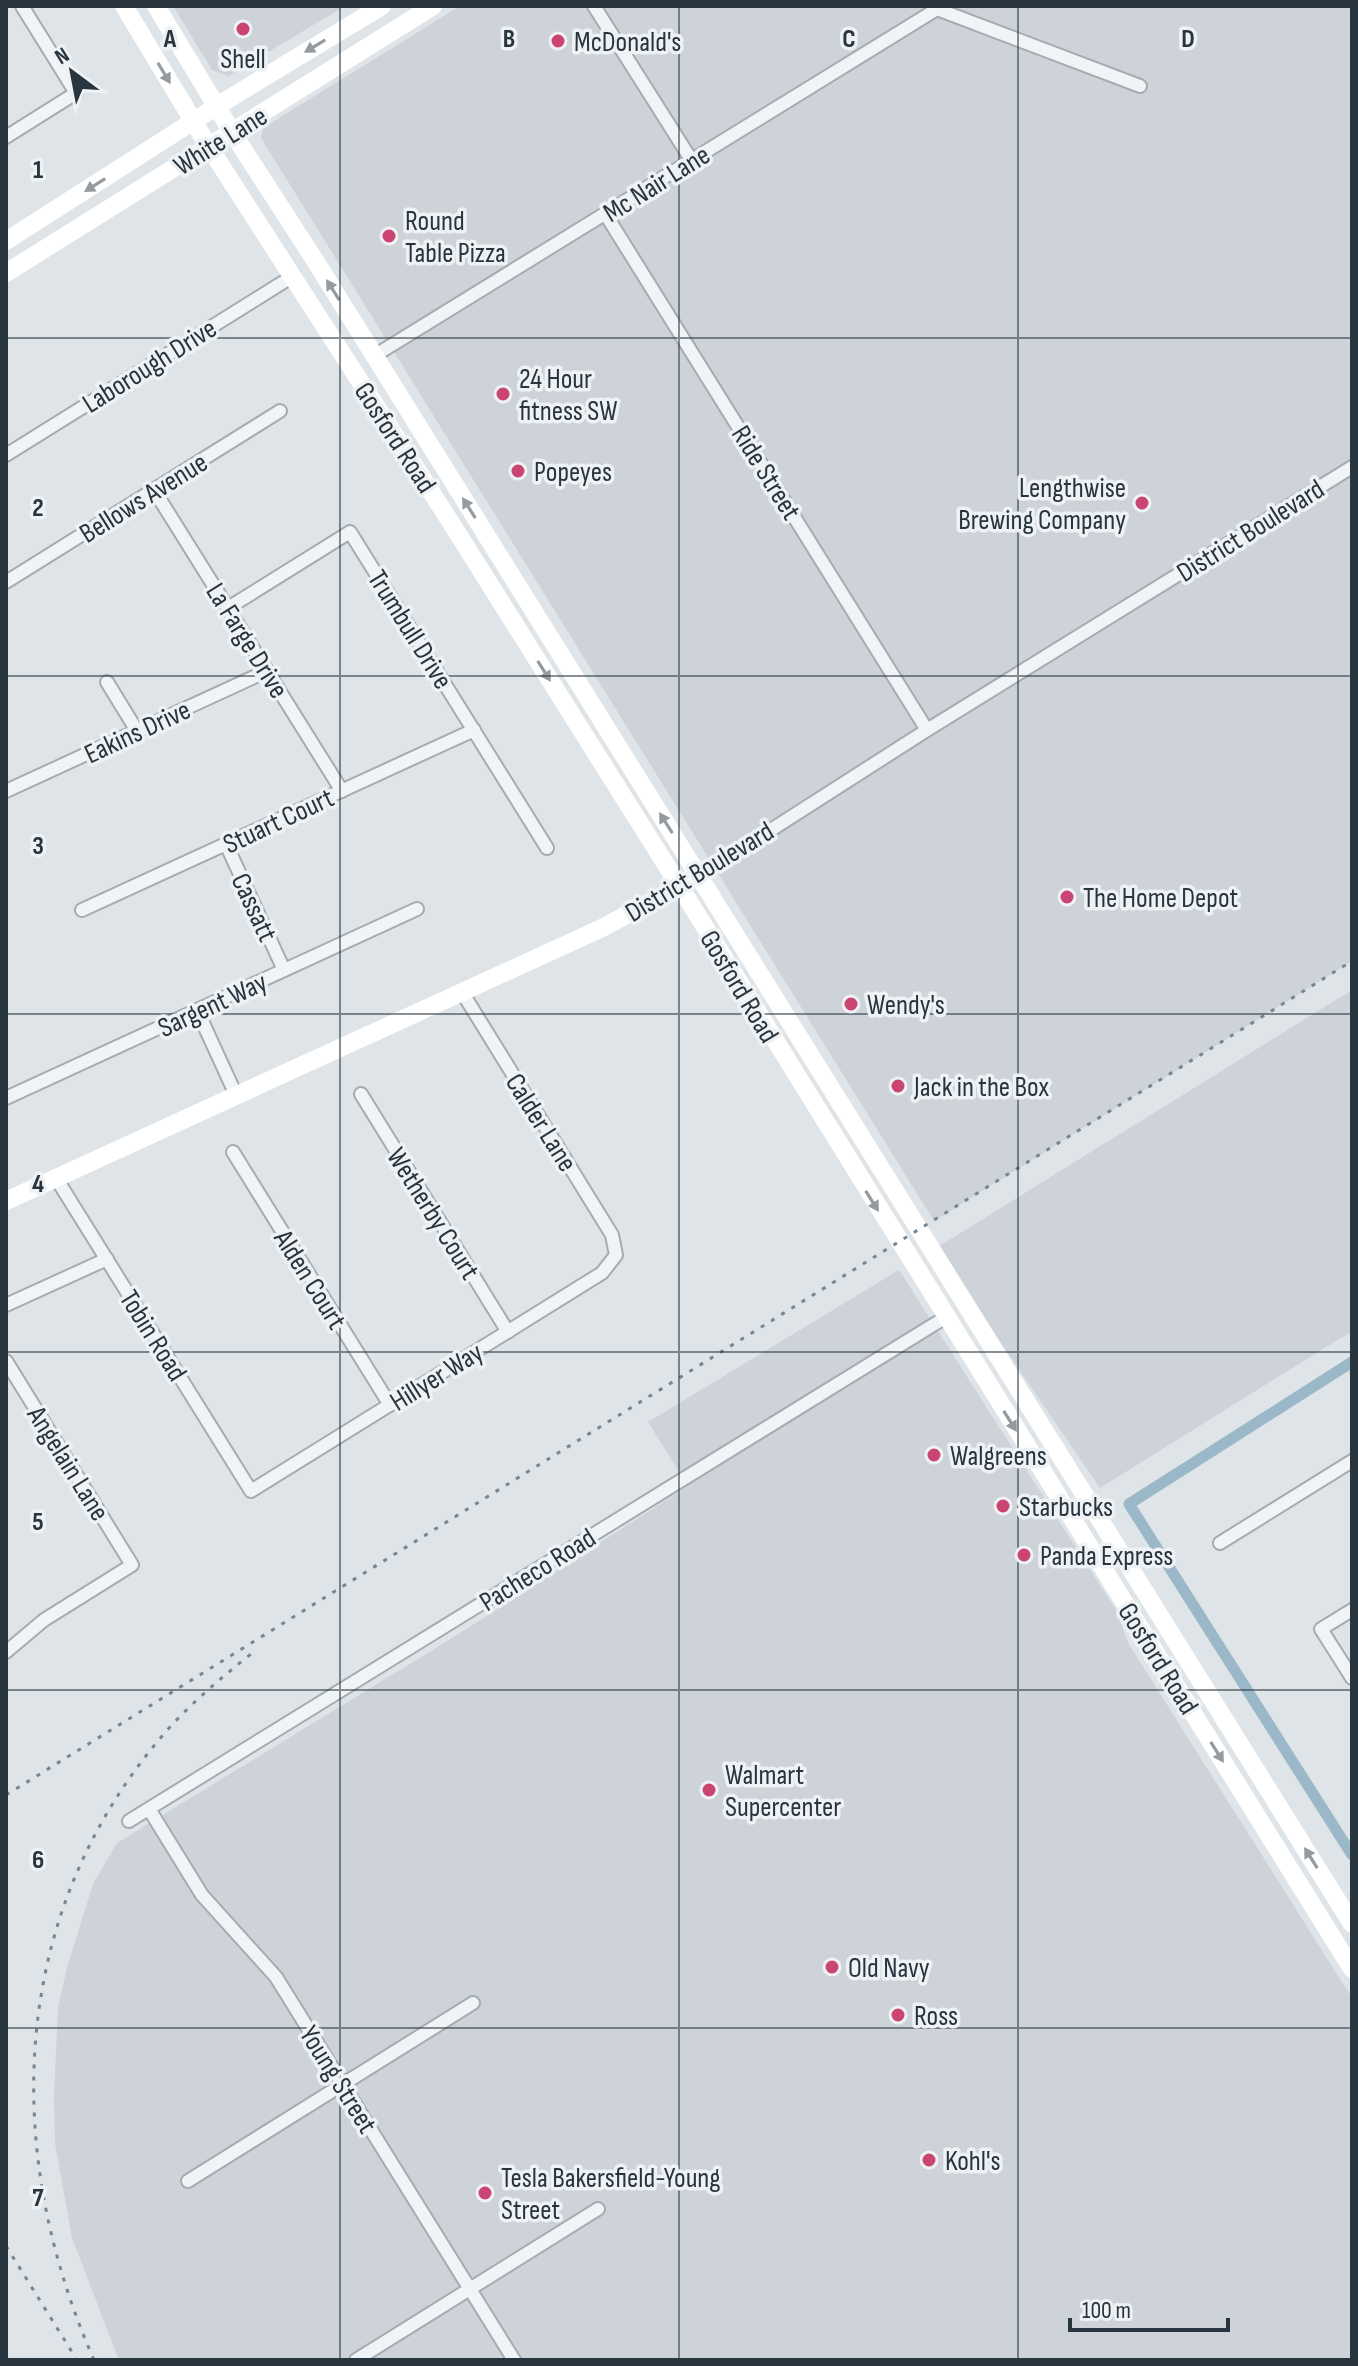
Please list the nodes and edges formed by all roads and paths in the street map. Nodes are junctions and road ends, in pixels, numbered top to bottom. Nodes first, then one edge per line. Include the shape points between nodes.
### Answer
1 (22, 6) edge
2 (124, 6) edge
3 (156, 6) edge
4 (382, 6) edge
5 (433, 6) edge
6 (594, 6) edge
7 (1140, 86) dead end
8 (217, 106) junction
9 (193, 121) junction
10 (232, 132) junction
11 (6, 137) edge
12 (209, 147) junction
13 (692, 161) junction
14 (606, 215) junction
15 (6, 241) edge
16 (6, 273) edge
17 (297, 282) junction
18 (374, 356) junction
19 (280, 411) dead end
20 (6, 455) edge
21 (1352, 467) edge
22 (154, 490) junction
23 (448, 518) junction
24 (6, 582) edge
25 (228, 608) junction
26 (551, 640) junction
27 (267, 671) junction
28 (107, 682) dead end
29 (474, 730) junction
30 (927, 730) junction
31 (137, 731) junction
32 (7, 790) edge
33 (342, 791) junction
34 (226, 844) junction
35 (547, 848) dead end
36 (699, 876) junction
37 (680, 887) junction
38 (417, 909) dead end
39 (82, 910) dead end
40 (284, 970) junction
41 (462, 992) junction
42 (744, 994) junction
43 (197, 1010) junction
44 (824, 1075) junction
45 (805, 1092) junction
46 (361, 1094) dead end
47 (236, 1095) junction
48 (6, 1098) edge
49 (233, 1152) dead end
50 (879, 1165) junction
51 (56, 1178) junction
52 (6, 1201) edge
53 (903, 1249) junction
54 (616, 1255) joint
55 (107, 1259) junction
56 (6, 1305) edge
57 (969, 1309) junction
58 (946, 1317) junction
59 (508, 1332) junction
60 (6, 1361) edge
61 (1018, 1388) junction
62 (390, 1405) junction
63 (1352, 1461) edge
64 (251, 1491) joint
65 (1220, 1543) dead end
66 (1352, 1610) edge
67 (8, 1644) edge
68 (1352, 1678) edge
69 (149, 1809) junction
70 (129, 1821) dead end
71 (1352, 1924) edge
72 (1352, 1969) edge
73 (473, 2003) dead end
74 (342, 2085) junction
75 (188, 2181) dead end
76 (598, 2209) dead end
77 (470, 2290) junction
78 (356, 2360) edge
79 (514, 2360) edge

1 - 11 street via 76,93
2 -> 9 main road, Gosford Road
3 - 8 main road, Gosford Road
4 -> 8 main road, White Lane
5 - 10 main road, White Lane
6 - 13 street
7 - 13 street, Mc Nair Lane via 937,9
8 - 9 main road, White Lane
8 - 10 main road, Gosford Road
9 - 12 main road, Gosford Road
9 -> 15 main road, White Lane
10 - 12 main road, White Lane
18 -> 10 main road, Gosford Road
12 - 16 main road, White Lane
12 - 17 main road, Gosford Road
13 - 14 street, Mc Nair Lane
14 - 18 street, Mc Nair Lane
14 - 30 street, Ride Street
17 - 18 main road via 353,347
17 - 20 street, Laborough Drive
17 - 23 main road, Gosford Road
26 -> 18 main road, Gosford Road
19 - 22 street, Bellows Avenue
21 - 30 street, District Boulevard
22 - 24 street, Bellows Avenue
22 - 25 street, La Farge Drive
23 - 26 main road via 482,551 536,634
23 -> 37 main road, Gosford Road
25 - 27 street, La Farge Drive
25 - 29 street, Trumbull Drive via 350,532
36 -> 26 main road, Gosford Road
27 - 31 street, Eakins Drive
27 - 33 street, La Farge Drive
28 - 31 street
29 - 33 street, Stuart Court
29 - 35 street, Trumbull Drive
30 - 36 street, District Boulevard
31 - 32 street, Eakins Drive
33 - 34 street, Stuart Court
34 - 39 street, Stuart Court
34 - 40 street, Cassatt
36 - 37 main road, District Boulevard
36 - 44 main road, Gosford Road
37 - 41 main road, District Boulevard
37 - 42 main road, Gosford Road
38 - 40 street, Sargent Way
40 - 43 street, Sargent Way
41 - 47 main road, District Boulevard
41 - 54 street, Calder Lane via 612,1235
42 - 44 main road via 769,1012 805,1068
42 - 45 main road, Gosford Road
43 - 47 street
43 - 48 street, Sargent Way
44 - 50 main road, Gosford Road
45 - 50 main road via 818,1094 857,1153
45 -> 53 main road, Gosford Road
46 - 59 street, Wetherby Court
47 - 51 main road, District Boulevard
49 - 62 street, Alden Court
50 - 57 main road, Gosford Road
51 - 52 main road, District Boulevard
51 - 55 street, Tobin Road
53 - 57 main road via 929,1268 953,1301
53 - 58 main road, Gosford Road
54 - 59 street, Hillyer Way via 602,1273
55 - 56 street
55 - 64 street, Tobin Road
57 - 61 main road, Gosford Road
58 - 61 main road via 968,1328 993,1368
58 - 69 street, Pacheco Road
58 -> 72 main road, Gosford Road
59 - 62 street, Hillyer Way
60 - 67 street, Angelain Lane via 132,1565
71 -> 61 main road, Gosford Road
62 - 64 street, Hillyer Way
63 - 65 street
66 - 68 street via 1321,1629
69 - 70 street, Pacheco Road
69 - 74 street, Young Street via 202,1895 276,1977
73 - 74 street
74 - 75 street
74 - 77 street, Young Street
76 - 77 street
77 - 78 street
77 - 79 street, Young Street

